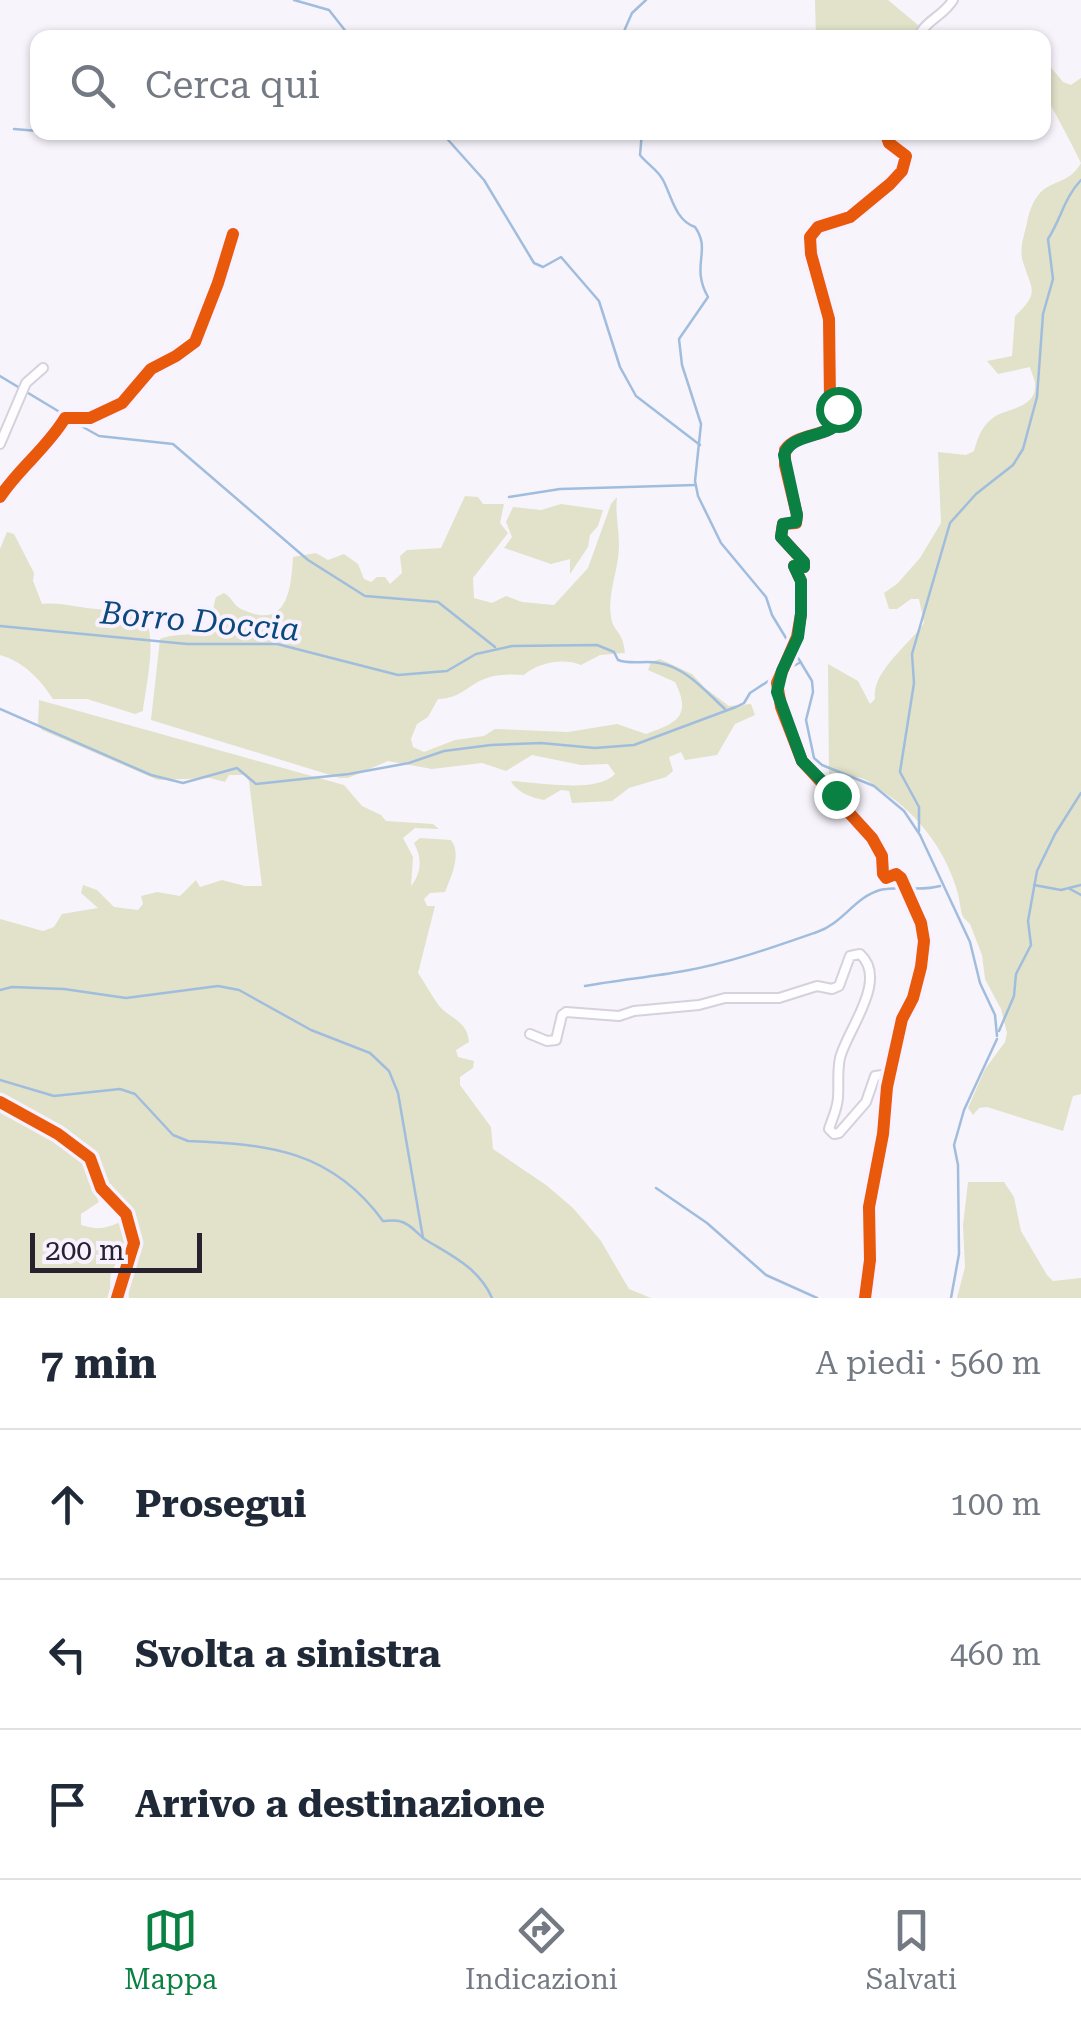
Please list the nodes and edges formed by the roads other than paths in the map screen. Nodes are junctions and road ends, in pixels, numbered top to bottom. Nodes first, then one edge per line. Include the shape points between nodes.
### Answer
1 (953, 0) edge
2 (922, 30) edge
3 (889, 140) edge
4 (233, 234) dead end
5 (42, 368) dead end
6 (0, 444) edge
7 (0, 497) edge
8 (530, 1034) dead end
9 (888, 1087) junction
10 (0, 1102) edge
11 (117, 1298) edge
12 (865, 1298) edge

1 - 2 street
3 - 9 street via 906,156 900,175 850,217 818,227 810,238 829,319 830,401 843,418 786,450 797,515 796,522 783,524 781,537 804,567 794,566 801,581 798,637 777,692 802,761 872,838 883,874 901,878 921,923 922,966
4 - 7 street via 195,342 151,370 122,403 85,420 65,418
5 - 6 street via 26,383
8 - 9 street via 556,1040 566,1012 620,1016 832,989 850,956 860,954 869,988 839,1062 829,1129 838,1133 866,1102 876,1076 882,1074
9 - 12 street
10 - 11 street via 90,1158 100,1188 126,1214 134,1242

